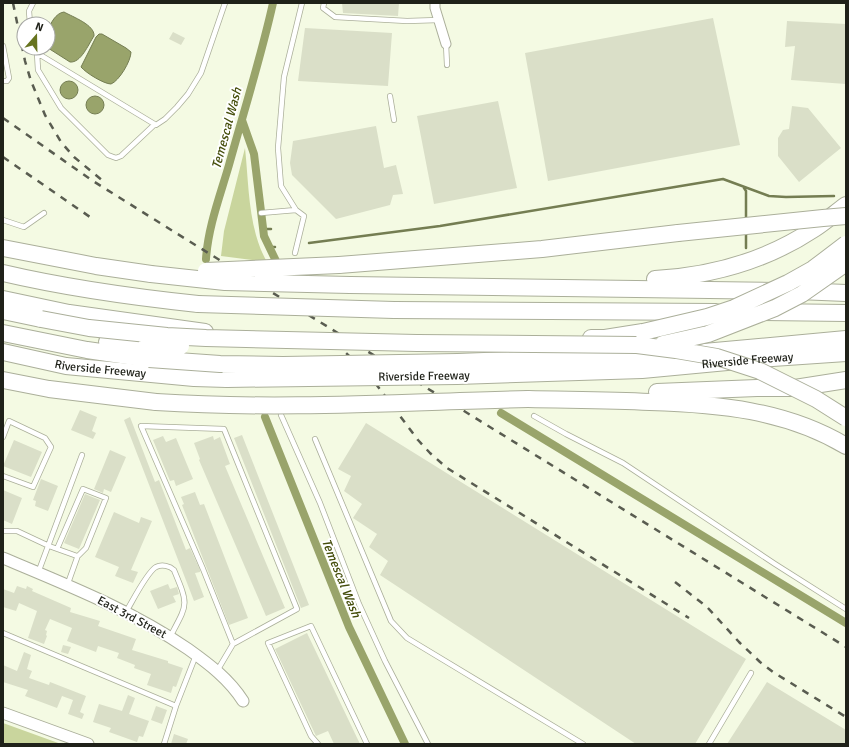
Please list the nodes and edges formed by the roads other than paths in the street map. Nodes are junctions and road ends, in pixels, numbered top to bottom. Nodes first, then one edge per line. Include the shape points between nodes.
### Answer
1 (33, 3) edge
2 (225, 3) edge
3 (302, 3) edge
4 (324, 3) edge
5 (435, 3) edge
6 (29, 16) edge
7 (439, 20) junction
8 (446, 44) joint
9 (3, 46) edge
10 (37, 56) edge
11 (45, 56) edge
12 (447, 65) dead end
13 (3, 81) edge
14 (390, 96) dead end
15 (394, 120) dead end
16 (154, 125) junction
17 (846, 205) edge
18 (296, 210) junction
19 (44, 212) dead end
20 (261, 212) dead end
21 (846, 216) edge
22 (3, 220) edge
23 (846, 244) edge
24 (3, 248) edge
25 (295, 252) dead end
26 (846, 263) edge
27 (3, 273) edge
28 (151, 274) junction
29 (3, 281) edge
30 (52, 284) junction
31 (466, 286) junction
32 (846, 293) edge
33 (3, 299) edge
34 (3, 303) edge
35 (3, 311) edge
36 (846, 313) edge
37 (41, 315) junction
38 (3, 322) edge
39 (3, 333) edge
40 (846, 339) edge
41 (469, 344) junction
42 (3, 352) edge
43 (846, 353) edge
44 (149, 360) junction
45 (457, 369) junction
46 (846, 380) edge
47 (6, 381) edge
48 (528, 399) junction
49 (846, 406) edge
50 (281, 415) dead end
51 (534, 416) dead end
52 (846, 418) edge
53 (3, 437) edge
54 (315, 438) dead end
55 (846, 446) edge
56 (82, 455) dead end
57 (3, 476) edge
58 (3, 531) edge
59 (49, 546) junction
60 (58, 549) junction
61 (77, 557) junction
62 (3, 558) edge
63 (38, 573) junction
64 (67, 586) junction
65 (846, 609) edge
66 (126, 612) junction
67 (3, 633) edge
68 (170, 637) junction
69 (233, 644) junction
70 (196, 655) junction
71 (217, 670) junction
72 (751, 673) dead end
73 (243, 701) dead end
74 (176, 706) junction
75 (3, 713) edge
76 (88, 744) edge
77 (164, 744) edge
78 (318, 744) edge
79 (367, 744) edge
80 (428, 744) edge
81 (583, 744) edge
82 (709, 744) edge

1 - 6 lane
2 - 16 lane via 201,73 177,107 165,119
3 - 18 lane via 284,77 278,148 281,186
4 - 7 lane via 324,8 335,17
5 - 7 street
7 - 8 street
8 - 12 lane
9 - 13 lane via 9,78
10 - 16 lane via 38,70 61,108 108,155 116,158 121,156
11 - 16 lane
14 - 15 lane
17 - 31 highway via 785,245 755,259 718,270 680,278
18 - 20 lane
18 - 25 lane via 304,216
19 - 22 lane via 24,227
21 - 28 highway, bridge via 542,249 339,266
23 - 41 highway, bridge via 813,269 788,283 734,308 707,317 605,338
24 - 28 highway
26 - 41 highway, bridge via 802,294 774,308 708,334 660,345 616,349
27 - 30 highway
28 - 31 highway, bridge via 225,282
29 - 30 highway
30 - 36 highway, bridge via 198,304 394,310
31 - 32 highway
33 - 41 highway via 69,313 225,334
34 - 37 highway
35 - 37 highway
37 - 49 highway, bridge via 184,330 267,333 652,337 696,345 759,362 823,391
37 - 52 highway, bridge via 89,328 167,336 417,343 593,344 676,350 717,357 760,371 816,399
38 - 44 highway via 116,344
39 - 44 highway
40 - 45 highway via 711,352
41 - 44 highway, bridge
42 - 44 highway, Riverside Freeway via 66,366
43 - 45 highway, Riverside Freeway via 642,370
44 - 45 highway, Riverside Freeway, bridge via 227,379
46 - 48 highway, bridge via 795,388
47 - 48 highway, bridge via 156,402 230,405
48 - 55 highway via 645,401 722,406 784,418
50 - 80 lane via 320,503 359,604
51 - 65 lane via 623,463
53 - 57 lane via 10,421 45,438 51,447 33,487
54 - 81 lane via 391,622 407,638
56 - 59 lane
58 - 59 lane via 17,531
59 - 60 lane
59 - 63 lane
60 - 61 lane
60 - 61 lane via 84,489 106,498 86,548
61 - 64 lane
62 - 63 street, East 3rd Street
63 - 64 street, East 3rd Street
64 - 66 street, East 3rd Street
66 - 68 street, East 3rd Street
66 - 68 lane via 149,574 157,566 171,567 185,601 183,613
67 - 74 lane
68 - 70 street, East 3rd Street
69 - 69 lane via 203,569 141,426 224,429 297,609
69 - 71 lane
70 - 71 street, East 3rd Street
70 - 74 lane
71 - 73 street, East 3rd Street via 235,688
72 - 82 lane
74 - 77 lane
75 - 76 street
78 - 79 lane via 310,736 268,643 311,626

